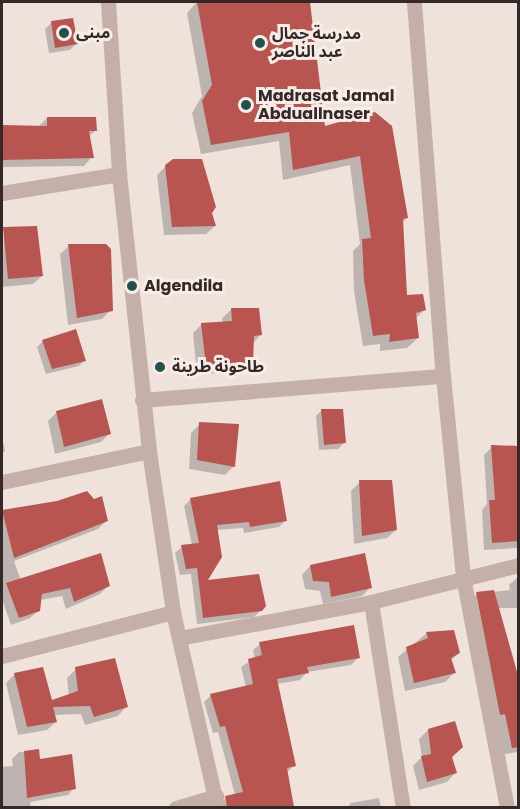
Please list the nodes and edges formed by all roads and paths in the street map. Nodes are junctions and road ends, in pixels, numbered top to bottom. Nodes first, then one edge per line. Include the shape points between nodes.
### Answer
1 (108, 2) edge
2 (414, 2) edge
3 (119, 174) junction
4 (2, 193) edge
5 (443, 376) junction
6 (142, 400) junction
7 (149, 451) junction
8 (2, 482) edge
9 (519, 565) edge
10 (463, 577) junction
11 (371, 602) junction
12 (173, 612) junction
13 (179, 639) junction
14 (2, 656) edge
15 (217, 802) edge
16 (176, 807) edge
17 (403, 807) edge
18 (507, 807) edge

1 - 3 street
2 - 5 street
3 - 4 street
3 - 6 street
5 - 6 street
5 - 10 street
6 - 7 street
7 - 8 street
7 - 12 street
9 - 10 street
10 - 11 street
10 - 18 street
11 - 13 street
11 - 17 street
12 - 13 street
12 - 14 street
13 - 15 street
15 - 16 street

